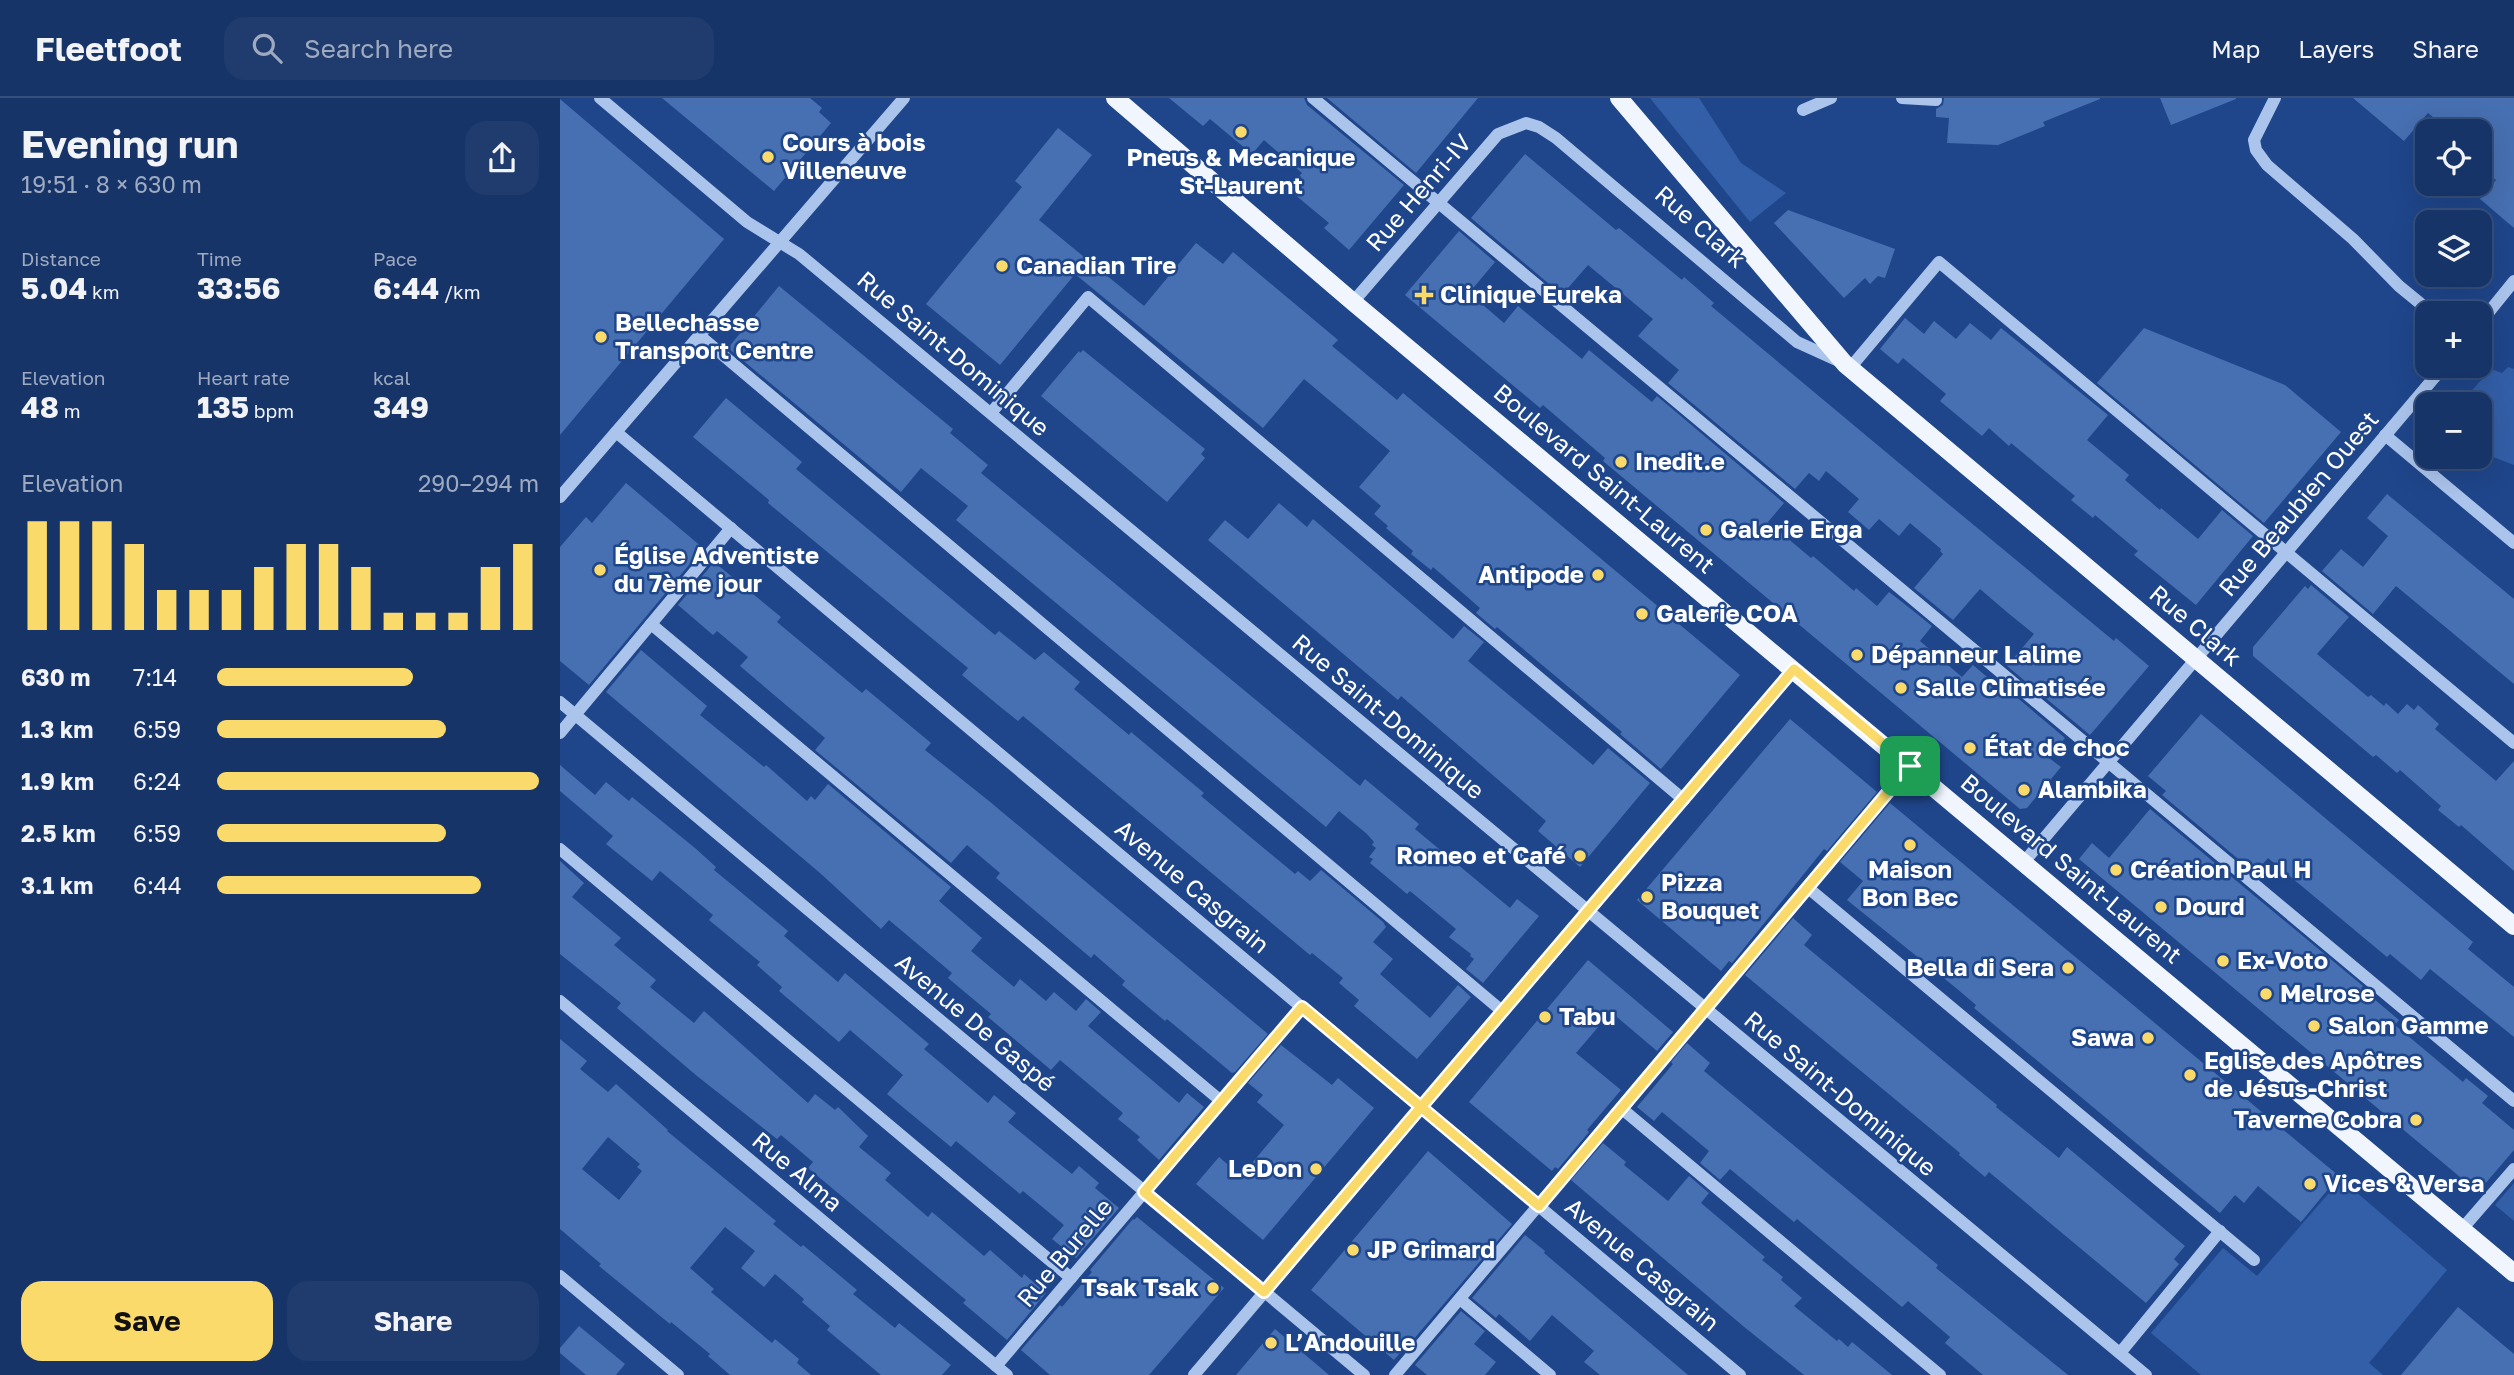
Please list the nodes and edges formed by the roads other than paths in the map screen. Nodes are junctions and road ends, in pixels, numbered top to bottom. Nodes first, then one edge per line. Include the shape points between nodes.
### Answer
1 (600, 98) edge
2 (904, 98) edge
3 (1115, 98) edge
4 (1313, 98) edge
5 (1619, 98) edge
6 (1831, 98) edge
7 (1902, 98) edge
8 (2275, 98) edge
9 (1936, 100) edge
10 (1803, 110) dead end
11 (1526, 124) joint
12 (1438, 203) junction
13 (780, 242) junction
14 (2514, 281) edge
15 (2417, 301) edge
16 (1353, 302) junction
17 (2492, 308) edge
18 (699, 335) junction
19 (1847, 366) junction
20 (2434, 378) edge
21 (991, 413) junction
22 (616, 432) junction
23 (2385, 435) junction
24 (560, 497) edge
25 (731, 528) junction
26 (2514, 543) edge
27 (2286, 553) junction
28 (651, 624) junction
29 (2196, 659) junction
30 (1794, 669) junction
31 (560, 702) edge
32 (575, 715) junction
33 (560, 733) edge
34 (2514, 743) edge
35 (2108, 763) junction
36 (1910, 766) junction
37 (1684, 800) junction
38 (560, 849) edge
39 (2024, 862) junction
40 (1807, 887) junction
41 (1587, 911) junction
42 (2514, 926) edge
43 (560, 1001) edge
44 (1302, 1007) junction
45 (1705, 1009) junction
46 (1502, 1011) junction
47 (1221, 1101) junction
48 (2514, 1101) edge
49 (1421, 1107) junction
50 (1621, 1108) junction
51 (2514, 1169) edge
52 (1144, 1192) junction
53 (1539, 1206) junction
54 (2462, 1229) junction
55 (2220, 1231) junction
56 (2254, 1260) dead end
57 (2514, 1273) edge
58 (560, 1276) edge
59 (1071, 1278) junction
60 (1264, 1292) junction
61 (1460, 1299) junction
62 (2120, 1353) junction
63 (1002, 1371) edge
64 (678, 1375) edge
65 (1194, 1375) edge
66 (1364, 1375) edge
67 (1395, 1375) edge
68 (1550, 1375) edge
69 (1740, 1375) edge
70 (1940, 1375) edge
71 (2146, 1375) edge

1 - 13 street, Rue Saint-Dominique via 747,222
2 - 13 street
3 - 16 main road, Boulevard Saint-Laurent
4 - 12 street
5 - 19 main road, Rue Clark
6 - 10 street
7 - 9 street
8 - 15 street via 2254,140 2256,150
11 - 12 street, Rue Henri-IV via 1498,134
11 - 19 street, Rue Clark via 1539,127 1573,151 1797,342
12 - 16 street, Rue Henri-IV
12 - 35 street
13 - 18 street
13 - 21 street, Rue Saint-Dominique
14 - 17 street
16 - 30 main road, Boulevard Saint-Laurent
18 - 22 street
18 - 46 street
19 - 27 street via 1939,262
19 - 29 main road, Rue Clark
20 - 23 street, Rue Beaubien Ouest
21 - 37 street via 1088,297
21 - 41 street, Rue Saint-Dominique
22 - 24 street
22 - 25 street, Avenue Casgrain
23 - 26 street
23 - 27 street, Rue Beaubien Ouest
25 - 28 street
25 - 44 street, Avenue Casgrain
27 - 29 street, Rue Beaubien Ouest
27 - 34 street
28 - 32 street
28 - 47 street
29 - 35 street, Rue Beaubien Ouest
29 - 42 main road, Rue Clark
30 - 36 main road, Boulevard Saint-Laurent
30 - 37 street
31 - 32 street, Avenue De Gaspé
32 - 33 street
32 - 52 street, Avenue De Gaspé
35 - 39 street, Rue Beaubien Ouest
35 - 48 street
36 - 39 main road, Boulevard Saint-Laurent
36 - 40 street
37 - 41 street
38 - 59 street
39 - 54 main road, Boulevard Saint-Laurent
40 - 45 street
40 - 55 street
41 - 45 street, Rue Saint-Dominique
41 - 46 street
43 - 63 street, Rue Alma
44 - 47 street, Rue Burelle
44 - 49 street, Avenue Casgrain
45 - 50 street
45 - 62 street, Rue Saint-Dominique
46 - 49 street
47 - 52 street, Rue Burelle
49 - 53 street, Avenue Casgrain
49 - 60 street
50 - 53 street
50 - 70 street
51 - 54 street
52 - 59 street, Rue Burelle
52 - 60 street, Avenue De Gaspé
53 - 61 street
53 - 69 street, Avenue Casgrain
54 - 57 main road, Boulevard Saint-Laurent
55 - 56 street
55 - 62 street
58 - 64 street
59 - 63 street, Rue Burelle
60 - 65 street
60 - 66 street, Avenue De Gaspé
61 - 67 street
61 - 68 street
62 - 71 street, Rue Saint-Dominique

